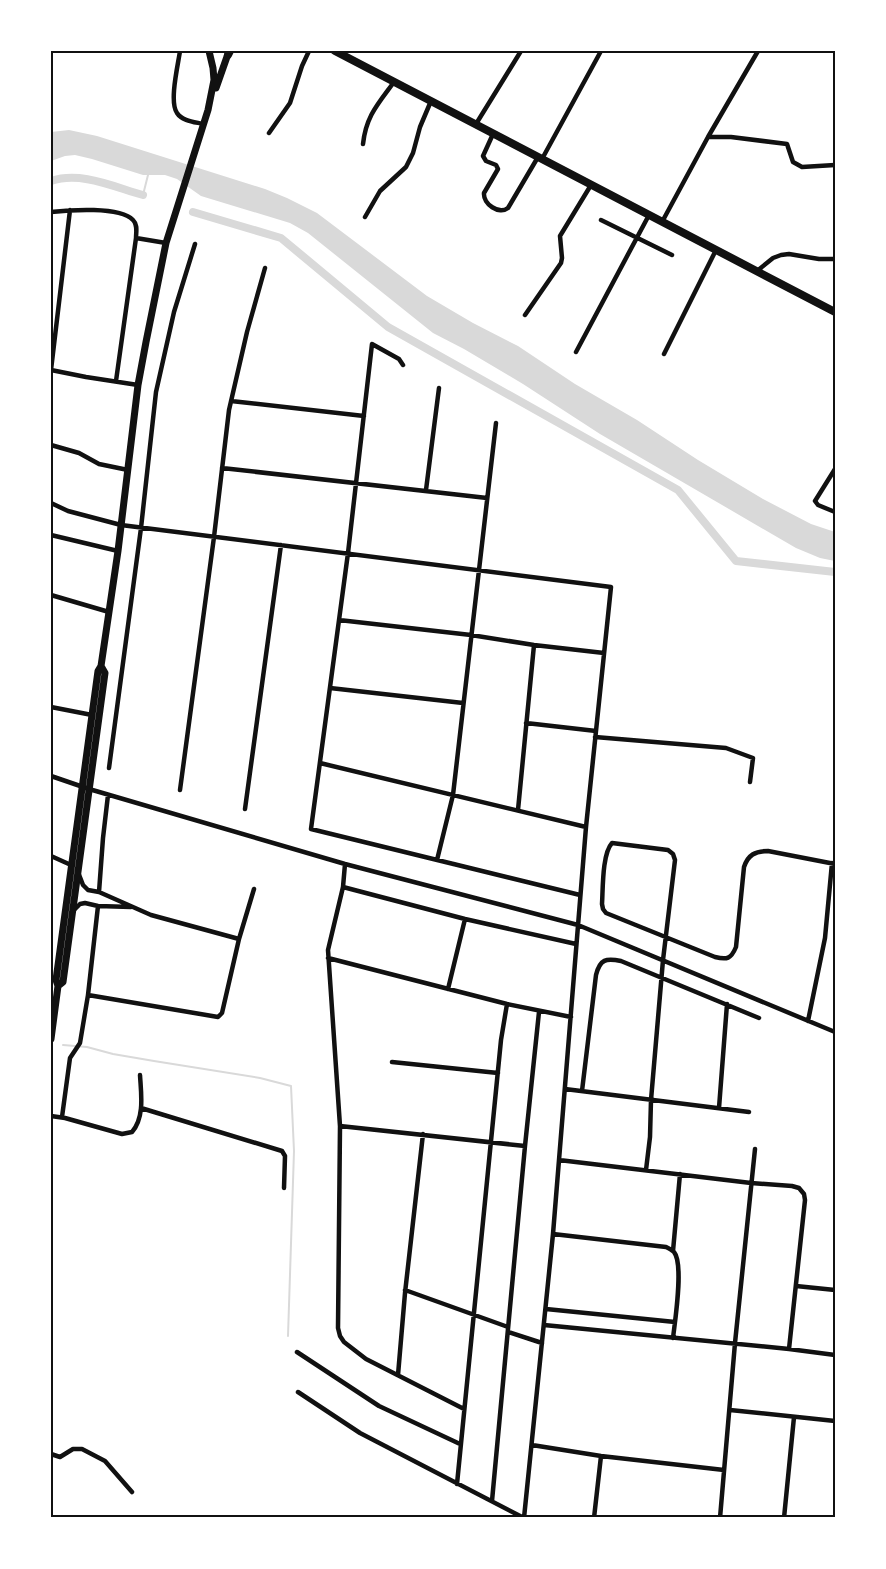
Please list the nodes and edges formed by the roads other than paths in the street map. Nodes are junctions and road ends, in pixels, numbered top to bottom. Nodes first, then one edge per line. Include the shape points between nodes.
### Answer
1 (180, 51) edge
2 (209, 51) edge
3 (309, 51) edge
4 (335, 51) edge
5 (521, 51) edge
6 (601, 51) edge
7 (758, 51) edge
8 (229, 52) edge
9 (394, 82) junction
10 (431, 101) junction
11 (208, 110) junction
12 (203, 124) junction
13 (476, 124) junction
14 (269, 133) dead end
15 (493, 134) junction
16 (708, 137) junction
17 (363, 144) dead end
18 (540, 158) junction
19 (835, 165) edge
20 (591, 185) junction
21 (70, 210) junction
22 (51, 212) edge
23 (649, 215) junction
24 (365, 217) dead end
25 (602, 220) dead end
26 (662, 222) junction
27 (637, 237) junction
28 (136, 238) junction
29 (166, 243) junction
30 (195, 244) dead end
31 (716, 250) junction
32 (672, 255) dead end
33 (835, 259) edge
34 (265, 268) dead end
35 (757, 271) junction
36 (835, 312) edge
37 (525, 315) dead end
38 (576, 352) dead end
39 (664, 354) dead end
40 (402, 365) dead end
41 (51, 370) edge
42 (116, 381) junction
43 (138, 385) junction
44 (439, 388) dead end
45 (231, 401) junction
46 (364, 416) junction
47 (496, 423) dead end
48 (51, 445) edge
49 (222, 468) junction
50 (835, 469) edge
51 (128, 470) junction
52 (356, 482) junction
53 (426, 490) junction
54 (487, 498) junction
55 (51, 503) edge
56 (835, 512) edge
57 (121, 525) junction
58 (141, 528) junction
59 (51, 535) edge
60 (214, 537) junction
61 (281, 545) junction
62 (118, 551) junction
63 (348, 553) junction
64 (478, 569) junction
65 (51, 595) edge
66 (109, 612) junction
67 (339, 620) junction
68 (471, 635) junction
69 (534, 645) junction
70 (604, 654) junction
71 (101, 666) junction
72 (330, 688) junction
73 (463, 703) junction
74 (51, 707) edge
75 (92, 715) junction
76 (526, 723) junction
77 (596, 734) junction
78 (320, 763) junction
79 (109, 768) dead end
80 (51, 776) edge
81 (750, 782) dead end
82 (85, 788) junction
83 (180, 790) dead end
84 (108, 795) junction
85 (453, 795) junction
86 (245, 809) dead end
87 (518, 810) junction
88 (586, 827) junction
89 (51, 856) edge
90 (437, 860) junction
91 (345, 864) junction
92 (834, 864) edge
93 (74, 868) junction
94 (343, 887) junction
95 (254, 889) dead end
96 (99, 892) junction
97 (580, 895) junction
98 (98, 906) junction
99 (134, 907) junction
100 (72, 913) junction
101 (465, 919) junction
102 (578, 925) junction
103 (666, 937) junction
104 (239, 939) junction
105 (576, 944) junction
106 (328, 958) junction
107 (663, 960) junction
108 (662, 978) junction
109 (54, 985) edge
110 (448, 989) junction
111 (88, 995) junction
112 (507, 1004) junction
113 (727, 1004) junction
114 (539, 1012) junction
115 (571, 1017) junction
116 (759, 1018) dead end
117 (808, 1021) junction
118 (835, 1032) edge
119 (51, 1039) edge
120 (392, 1062) dead end
121 (498, 1073) junction
122 (140, 1075) dead end
123 (565, 1089) junction
124 (582, 1091) junction
125 (651, 1100) junction
126 (141, 1108) junction
127 (719, 1108) junction
128 (749, 1112) dead end
129 (51, 1116) edge
130 (62, 1118) junction
131 (340, 1126) junction
132 (423, 1134) junction
133 (492, 1141) junction
134 (525, 1146) junction
135 (755, 1149) dead end
136 (559, 1160) junction
137 (646, 1170) junction
138 (680, 1174) junction
139 (752, 1183) junction
140 (284, 1188) dead end
141 (553, 1234) junction
142 (673, 1251) junction
143 (796, 1286) junction
144 (405, 1290) junction
145 (835, 1290) edge
146 (546, 1309) junction
147 (474, 1314) junction
148 (675, 1322) junction
149 (544, 1325) junction
150 (508, 1330) junction
151 (673, 1338) junction
152 (542, 1343) junction
153 (735, 1343) junction
154 (789, 1349) junction
155 (297, 1352) dead end
156 (835, 1355) edge
157 (398, 1375) junction
158 (298, 1392) dead end
159 (464, 1409) junction
160 (730, 1410) junction
161 (794, 1417) junction
162 (835, 1421) edge
163 (460, 1444) junction
164 (532, 1445) junction
165 (51, 1454) edge
166 (601, 1456) junction
167 (724, 1470) junction
168 (457, 1484) junction
169 (132, 1492) dead end
170 (492, 1501) junction
171 (524, 1518) edge
172 (594, 1518) edge
173 (720, 1518) edge
174 (784, 1518) edge

1 - 12 street via 174,107 182,118
2 - 11 main road via 214,80
3 - 14 street via 290,103
4 - 9 main road
5 - 13 street
6 - 18 street
7 - 16 street
8 - 11 main road
9 - 10 main road
9 - 17 street via 371,113
10 - 13 main road
10 - 24 street via 406,167 381,191
11 - 12 main road
12 - 29 main road
13 - 15 main road
15 - 18 main road
15 - 18 street via 483,156 498,169 484,197 486,203 501,211 508,208
16 - 19 street via 787,144 793,162 802,167
16 - 26 street
18 - 20 main road
20 - 23 main road
20 - 37 street via 560,236 561,263
21 - 22 street
21 - 28 street via 125,214 137,227
21 - 41 street
23 - 26 main road
23 - 27 street
25 - 27 street
26 - 31 main road
27 - 32 street
27 - 38 street
28 - 29 street
28 - 42 street
29 - 43 main road
30 - 58 street via 156,392
31 - 35 main road
31 - 39 street
33 - 35 street via 781,255
34 - 45 street
35 - 36 main road
40 - 46 street via 399,359 372,344
41 - 42 street
42 - 43 street
43 - 51 main road
44 - 53 street
45 - 46 street
45 - 49 street
46 - 52 street
47 - 54 street
48 - 51 street via 99,464
49 - 52 street
49 - 60 street
50 - 56 street via 815,501
51 - 57 main road
52 - 53 street
52 - 63 street
53 - 54 street
54 - 64 street
55 - 57 street
57 - 58 street
57 - 62 main road
58 - 60 street
58 - 79 street
59 - 62 street
60 - 61 street
60 - 83 street
61 - 63 street
61 - 86 street
62 - 66 main road
63 - 64 street
63 - 67 street
64 - 68 street
64 - 70 street via 610,587
65 - 66 street
66 - 71 main road
67 - 68 street
67 - 72 street
68 - 69 street
68 - 73 street
69 - 70 street
69 - 76 street
70 - 77 street
71 - 75 main road
71 - 82 main road via 105,673
72 - 73 street
72 - 78 street
73 - 85 street
74 - 75 street
75 - 82 main road
76 - 77 street
76 - 87 street
77 - 81 street via 736,751 753,758
77 - 88 street
78 - 85 street
78 - 90 street via 311,829
80 - 82 street
82 - 84 street
82 - 93 main road
84 - 91 street
84 - 96 street
85 - 87 street
85 - 90 street
87 - 88 street
88 - 97 street
89 - 93 street
90 - 97 street
91 - 94 street
91 - 102 street
92 - 103 street via 768,851 751,855 744,867 736,947 728,958 715,957
92 - 117 street via 825,938
93 - 96 street via 88,890
93 - 100 main road
93 - 109 main road
94 - 101 street
94 - 106 street
95 - 104 street
96 - 99 street
97 - 102 street
98 - 99 street
98 - 100 street via 80,904
98 - 111 street
99 - 104 street
100 - 109 main road via 63,982
101 - 105 street
101 - 110 street
102 - 105 street
102 - 107 street
103 - 103 street via 674,854 612,843 607,855 603,909
103 - 107 street
104 - 111 street via 218,1017
105 - 115 street
106 - 110 street
106 - 131 street
107 - 108 street
107 - 117 street
108 - 113 street
108 - 124 street via 621,961 608,959 600,964
108 - 125 street
109 - 119 main road
110 - 112 street
111 - 130 street via 80,1043 70,1058
112 - 114 street
112 - 121 street
113 - 116 street
113 - 127 street
114 - 115 street
114 - 134 street
115 - 123 street
117 - 118 street
120 - 121 street
121 - 133 street
122 - 126 street
123 - 124 street
123 - 136 street
124 - 125 street
125 - 127 street
125 - 137 street
126 - 130 street via 136,1128 127,1134
126 - 140 street via 282,1151
127 - 128 street
129 - 130 street
131 - 132 street
131 - 157 street via 338,1328 344,1342 366,1359
132 - 133 street
132 - 144 street
133 - 134 street
133 - 147 street
134 - 150 street
135 - 139 street
136 - 137 street
136 - 141 street
137 - 138 street
138 - 139 street
138 - 142 street
139 - 143 street via 792,1186 804,1194
139 - 153 street
141 - 142 street
141 - 146 street
142 - 148 street via 678,1267
143 - 145 street
143 - 154 street
144 - 147 street
144 - 157 street
146 - 148 street
146 - 149 street
147 - 150 street
147 - 159 street
148 - 151 street
149 - 151 street
149 - 152 street
150 - 152 street
150 - 170 street
151 - 153 street
152 - 164 street
153 - 154 street
153 - 160 street
154 - 156 street
155 - 163 street via 379,1406
157 - 159 street
158 - 168 street via 360,1433
159 - 163 street
160 - 161 street
160 - 167 street
161 - 162 street
161 - 174 street
163 - 168 street
164 - 166 street
164 - 171 street
165 - 169 street via 60,1457 73,1449 82,1449 109,1464
166 - 167 street
166 - 172 street
167 - 173 street
168 - 170 street
170 - 171 street

